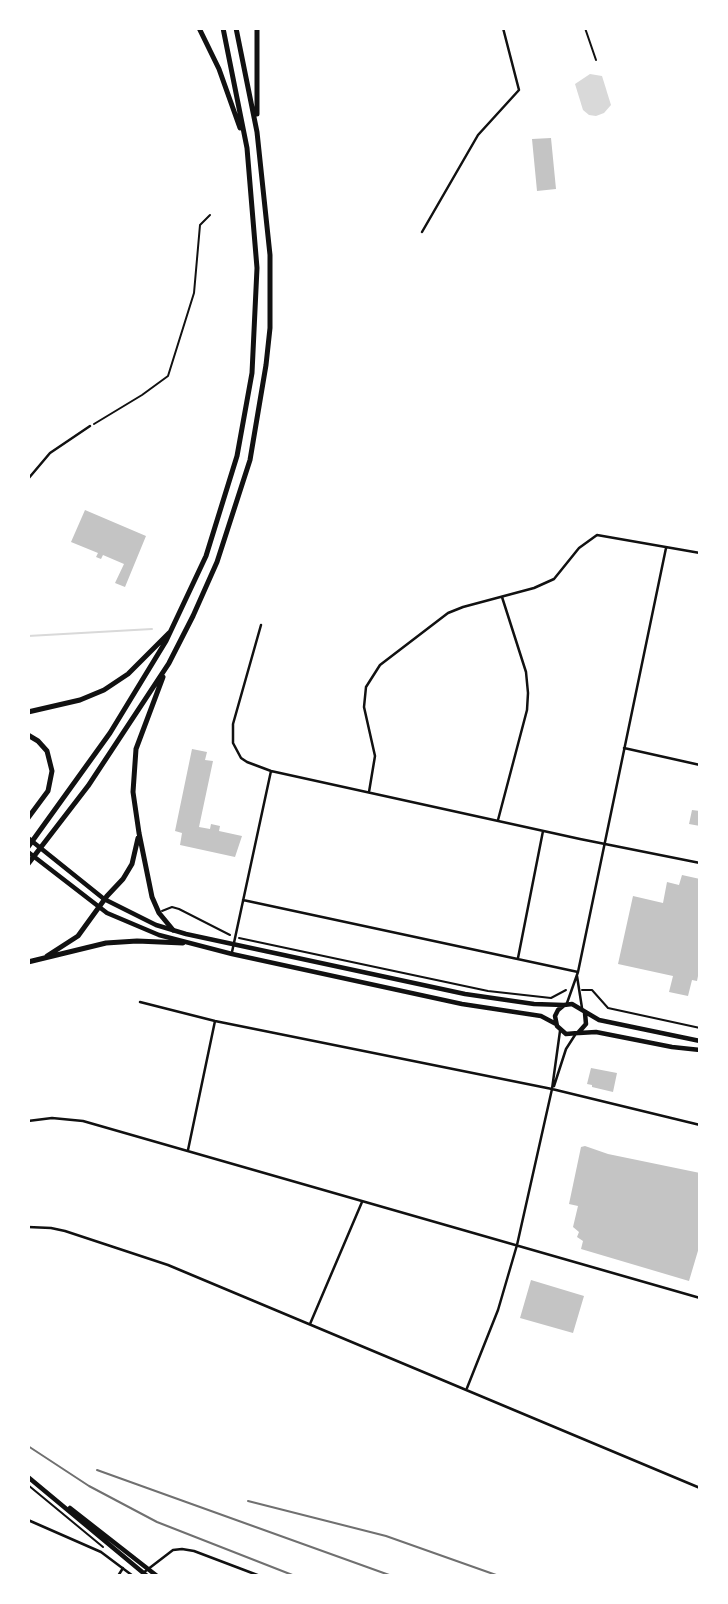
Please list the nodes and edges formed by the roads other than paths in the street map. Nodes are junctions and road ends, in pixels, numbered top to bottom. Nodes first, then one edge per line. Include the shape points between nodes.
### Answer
1 (198, 28) edge
2 (223, 28) edge
3 (236, 28) edge
4 (257, 28) edge
5 (503, 28) edge
6 (585, 28) edge
7 (596, 60) dead end
8 (257, 132) junction
9 (247, 148) junction
10 (422, 232) dead end
11 (90, 426) road end
12 (28, 479) edge
13 (666, 548) junction
14 (700, 553) edge
15 (502, 597) junction
16 (261, 625) dead end
17 (173, 628) junction
18 (169, 663) junction
19 (28, 712) edge
20 (28, 735) edge
21 (624, 748) junction
22 (700, 765) edge
23 (271, 771) junction
24 (369, 792) junction
25 (28, 818) edge
26 (498, 820) junction
27 (543, 831) junction
28 (139, 833) junction
29 (28, 838) edge
30 (605, 844) junction
31 (28, 849) edge
32 (700, 863) edge
33 (28, 864) edge
34 (104, 900) junction
35 (243, 901) junction
36 (99, 908) junction
37 (173, 930) junction
38 (183, 943) junction
39 (234, 944) junction
40 (232, 954) junction
41 (47, 956) junction
42 (518, 958) junction
43 (28, 962) edge
44 (577, 974) junction
45 (140, 1002) dead end
46 (565, 1005) junction
47 (584, 1011) junction
48 (215, 1021) junction
49 (556, 1024) junction
50 (560, 1031) junction
51 (577, 1034) junction
52 (700, 1041) edge
53 (700, 1050) edge
54 (552, 1089) junction
55 (28, 1121) edge
56 (700, 1124) edge
57 (188, 1150) junction
58 (362, 1202) junction
59 (28, 1227) edge
60 (517, 1245) junction
61 (700, 1298) edge
62 (310, 1324) junction
63 (467, 1388) junction
64 (28, 1477) edge
65 (700, 1488) edge
66 (43, 1489) junction
67 (28, 1520) edge
68 (123, 1568) junction
69 (149, 1569) junction
70 (145, 1574) edge
71 (118, 1576) edge
72 (134, 1576) edge
73 (157, 1576) edge
74 (260, 1576) edge

1 - 9 highway via 219,69
2 - 9 highway
3 - 8 highway
4 - 8 highway
5 - 10 street via 519,90 478,135
6 - 7 lane
8 - 18 highway via 270,255 270,328 262,398 233,520
9 - 17 highway via 258,294 249,397 220,517
11 - 12 street via 50,453
13 - 14 street
13 - 15 street via 597,535 579,548 554,579
13 - 21 street
15 - 24 street via 448,613 374,672 364,696 375,756
15 - 26 street via 526,672 528,693
16 - 23 street via 232,733 241,758
17 - 19 highway via 128,674 104,690
17 - 31 highway via 110,733
18 - 28 highway via 134,759
18 - 33 highway via 95,776
20 - 25 highway via 43,746 52,771 48,791
21 - 22 street
21 - 30 street
23 - 24 street
23 - 35 street
24 - 26 street
26 - 27 street
27 - 30 street
27 - 42 street
28 - 34 highway via 128,872
28 - 37 highway via 149,886 159,913
29 - 34 main road
30 - 32 street
30 - 44 street
31 - 36 main road
34 - 36 highway
34 - 37 main road
35 - 39 street
35 - 42 street
36 - 38 main road
36 - 41 highway via 78,936
37 - 39 main road
38 - 40 main road
38 - 41 highway via 120,941
39 - 40 street
39 - 46 main road via 495,1000
40 - 49 main road via 462,1004 541,1016
41 - 43 highway
42 - 44 street
44 - 46 street
44 - 47 street
45 - 48 street
46 - 47 main road via 575,1004
46 - 49 main road via 557,1013
47 - 51 main road via 586,1024
47 - 52 main road via 598,1020
48 - 54 street
48 - 57 street
49 - 50 main road
50 - 51 main road
50 - 54 street
51 - 53 main road via 596,1032
51 - 54 street via 566,1049
54 - 56 street
54 - 60 street
55 - 57 street via 83,1121
57 - 58 street
58 - 60 street
58 - 62 street
59 - 62 street via 51,1228 119,1248
60 - 61 street
60 - 63 street via 498,1310
62 - 63 street
63 - 65 street
64 - 66 main road
66 - 69 main road
66 - 70 main road
67 - 68 street via 112,1558
68 - 71 street
68 - 72 street
69 - 70 street
69 - 73 main road
69 - 74 street via 173,1550 182,1549

